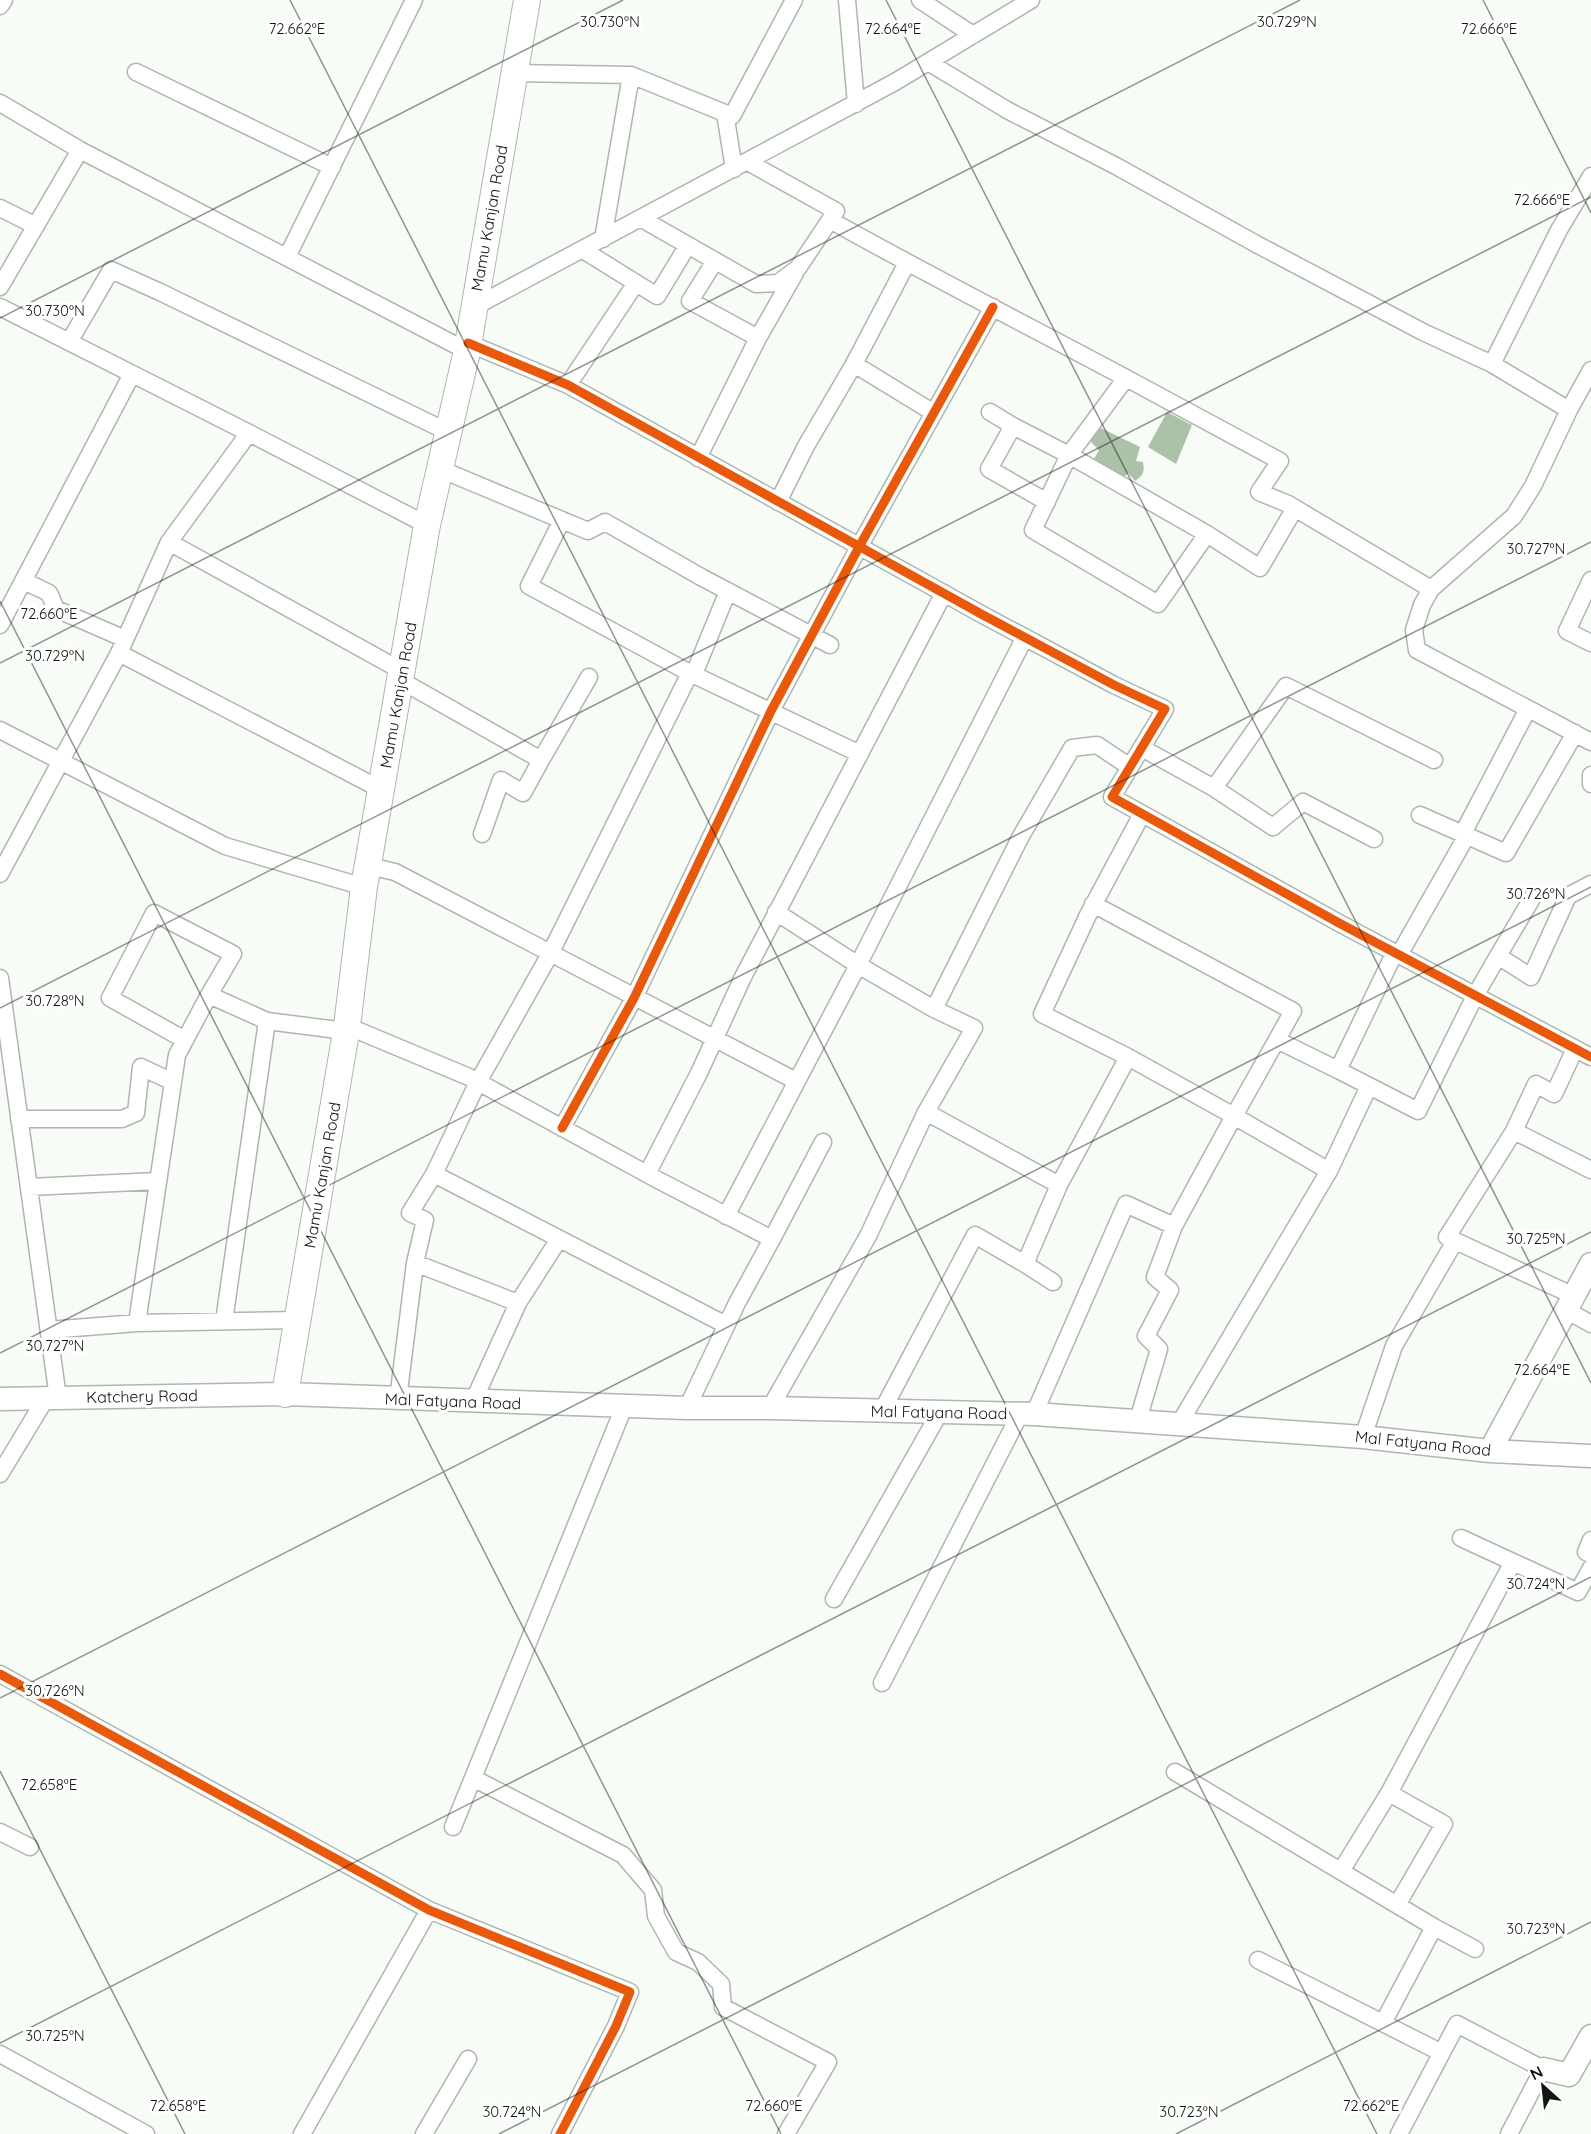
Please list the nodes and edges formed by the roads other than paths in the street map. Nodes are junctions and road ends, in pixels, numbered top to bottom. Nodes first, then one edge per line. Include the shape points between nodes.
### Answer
1 (4, 0) edge
2 (414, 0) edge
3 (527, 0) edge
4 (794, 0) edge
5 (847, 0) edge
6 (921, 0) edge
7 (1031, 0) edge
8 (0, 6) edge
9 (973, 35) junction
10 (928, 62) junction
11 (136, 72) dead end
12 (514, 73) junction
13 (631, 75) junction
14 (0, 103) edge
15 (856, 104) junction
16 (725, 113) junction
17 (80, 150) junction
18 (741, 165) junction
19 (332, 167) junction
20 (1591, 176) edge
21 (0, 208) edge
22 (642, 219) junction
23 (830, 220) junction
24 (36, 226) junction
25 (603, 239) junction
26 (688, 245) junction
27 (583, 250) junction
28 (287, 258) junction
29 (715, 261) junction
30 (907, 263) junction
31 (798, 268) junction
32 (636, 283) junction
33 (0, 287) edge
34 (474, 306) junction
35 (0, 307) edge
36 (993, 307) junction
37 (758, 338) junction
38 (69, 342) junction
39 (467, 347) junction
40 (854, 364) junction
41 (1492, 364) junction
42 (1591, 370) edge
43 (132, 374) junction
44 (1126, 378) junction
45 (568, 385) junction
46 (1569, 410) junction
47 (934, 412) junction
48 (990, 412) dead end
49 (1013, 426) junction
50 (448, 432) junction
51 (249, 433) junction
52 (1069, 455) junction
53 (698, 458) junction
54 (440, 469) junction
55 (778, 502) junction
56 (1047, 502) junction
57 (1295, 508) junction
58 (562, 520) junction
59 (427, 525) junction
60 (1207, 534) junction
61 (169, 542) junction
62 (859, 547) junction
63 (24, 580) junction
64 (1591, 580) edge
65 (1431, 589) junction
66 (728, 591) junction
67 (944, 593) junction
68 (0, 626) edge
69 (813, 636) junction
70 (1025, 637) junction
71 (1591, 643) edge
72 (830, 645) dead end
73 (122, 646) junction
74 (692, 673) junction
75 (401, 675) junction
76 (589, 676) dead end
77 (1528, 709) junction
78 (771, 711) junction
79 (0, 730) edge
80 (1575, 733) junction
81 (1591, 742) edge
82 (1142, 748) junction
83 (860, 754) junction
84 (541, 760) junction
85 (1434, 760) dead end
86 (60, 761) junction
87 (1131, 767) junction
88 (1591, 775) edge
89 (1591, 784) edge
90 (1214, 788) junction
91 (382, 790) junction
92 (1142, 813) junction
93 (1420, 815) dead end
94 (482, 834) dead end
95 (1464, 836) junction
96 (1374, 839) dead end
97 (0, 874) edge
98 (367, 877) junction
99 (1591, 884) edge
100 (1534, 895) dead end
101 (1093, 904) junction
102 (777, 912) junction
103 (1397, 953) junction
104 (550, 954) junction
105 (1498, 956) junction
106 (858, 965) junction
107 (0, 978) edge
108 (209, 995) junction
109 (1474, 996) junction
110 (634, 998) junction
111 (934, 1009) junction
112 (267, 1021) junction
113 (346, 1028) junction
114 (185, 1040) junction
115 (714, 1040) junction
116 (1277, 1040) junction
117 (1575, 1049) junction
118 (1128, 1057) junction
119 (1591, 1057) edge
120 (1338, 1070) junction
121 (796, 1081) junction
122 (172, 1082) junction
123 (478, 1082) junction
124 (1369, 1086) junction
125 (926, 1112) junction
126 (1234, 1116) junction
127 (20, 1119) junction
128 (561, 1128) junction
129 (1514, 1131) junction
130 (822, 1142) dead end
131 (1591, 1170) edge
132 (1329, 1171) junction
133 (434, 1174) junction
134 (647, 1174) junction
135 (158, 1181) junction
136 (1059, 1185) junction
137 (29, 1186) junction
138 (726, 1216) junction
139 (1174, 1226) junction
140 (559, 1239) junction
141 (772, 1239) junction
142 (1455, 1241) junction
143 (415, 1263) junction
144 (1025, 1264) junction
145 (1591, 1264) edge
146 (1053, 1282) dead end
147 (518, 1303) junction
148 (1570, 1303) junction
149 (297, 1320) junction
150 (224, 1321) junction
151 (137, 1323) junction
152 (1591, 1324) edge
153 (726, 1325) junction
154 (49, 1330) junction
155 (285, 1394) junction
156 (52, 1398) junction
157 (0, 1399) edge
158 (398, 1399) junction
159 (473, 1401) junction
160 (624, 1407) junction
161 (687, 1408) junction
162 (770, 1408) junction
163 (882, 1411) junction
164 (940, 1412) junction
165 (1027, 1414) junction
166 (1138, 1420) junction
167 (1179, 1424) junction
168 (1363, 1437) junction
169 (1490, 1450) junction
170 (1591, 1456) edge
171 (0, 1474) edge
172 (1461, 1538) dead end
173 (1591, 1540) edge
174 (1591, 1554) edge
175 (1512, 1563) junction
176 (1591, 1568) edge
177 (834, 1599) dead end
178 (0, 1674) edge
179 (882, 1683) dead end
180 (1175, 1772) dead end
181 (473, 1778) junction
182 (1389, 1793) junction
183 (453, 1827) dead end
184 (0, 1832) edge
185 (30, 1847) dead end
186 (1341, 1871) junction
187 (1397, 1905) junction
188 (429, 1910) junction
189 (1434, 1927) junction
190 (1475, 1949) dead end
191 (1258, 1960) dead end
192 (1383, 2023) junction
193 (1591, 2036) edge
194 (1442, 2053) junction
195 (0, 2054) edge
196 (468, 2059) dead end
197 (1543, 2069) junction
198 (146, 2134) edge
199 (302, 2134) edge
200 (424, 2134) edge
201 (560, 2134) edge
202 (786, 2134) edge
203 (1399, 2134) edge
204 (1509, 2134) edge

1 - 8 street
2 - 19 street
3 - 12 main road, Mamu Kanjan Road
4 - 16 street via 732,116
5 - 15 street
6 - 9 street
7 - 9 street
9 - 10 street
10 - 15 street
10 - 41 street via 1007,110 1258,245 1422,332
11 - 19 street
12 - 13 street
12 - 34 main road, Mamu Kanjan Road
13 - 16 street
13 - 25 street
14 - 17 street
15 - 18 street
16 - 18 street
17 - 24 street
17 - 28 street
18 - 22 street
18 - 23 street via 836,211
19 - 28 street
20 - 41 street via 1559,230
21 - 24 street
22 - 25 street
22 - 26 street
23 - 30 street
23 - 31 street
24 - 33 street
25 - 27 street
26 - 29 street
26 - 32 street via 657,296
27 - 32 street
27 - 34 street
28 - 39 street
29 - 31 street via 756,284 778,284
29 - 37 street via 690,301
30 - 36 street
30 - 40 street
31 - 37 street
32 - 45 street
34 - 39 main road, Mamu Kanjan Road
35 - 38 street
36 - 44 street
36 - 47 street
37 - 53 street
38 - 43 street
38 - 50 street via 111,270
39 - 45 street
39 - 50 main road, Mamu Kanjan Road
40 - 47 street
40 - 55 street
41 - 46 street
42 - 46 street
43 - 51 street
43 - 63 street
44 - 52 street
44 - 57 street via 1281,461 1259,492
45 - 53 street
46 - 65 street via 1533,486 1514,516
47 - 62 street
48 - 49 street
49 - 52 street
49 - 56 street via 989,469
50 - 54 main road, Mamu Kanjan Road
51 - 59 street
51 - 61 street
52 - 56 street
52 - 60 street
53 - 55 street
54 - 58 street
54 - 59 main road, Mamu Kanjan Road
55 - 62 street
56 - 60 street via 1033,530 1158,604
57 - 60 street via 1260,568
57 - 65 street
58 - 66 street via 588,531 605,522
58 - 74 street via 529,586
59 - 75 main road, Mamu Kanjan Road
61 - 73 street
61 - 75 street
62 - 67 street
62 - 69 street
63 - 68 street
63 - 73 street via 49,593 56,609
64 - 71 street via 1567,631
65 - 77 street via 1414,630 1417,650
66 - 69 street
66 - 74 street
67 - 70 street
67 - 83 street
69 - 72 street
69 - 78 street
70 - 82 street via 1165,709
70 - 106 street
73 - 86 street
73 - 91 street
74 - 78 street
74 - 104 street
75 - 84 street
75 - 91 main road, Mamu Kanjan Road
76 - 84 street
77 - 80 street
77 - 95 street
78 - 83 street
78 - 110 street
79 - 86 street
80 - 81 street
80 - 95 street via 1506,853
82 - 87 street
82 - 90 street
83 - 102 street
84 - 94 street via 523,793 501,780
85 - 90 street via 1286,686
86 - 97 street
86 - 98 street via 225,846
87 - 92 street via 1112,797
87 - 111 street via 1097,745 1072,748 1021,836
88 - 89 street
90 - 96 street via 1273,827 1304,802
91 - 98 main road, Mamu Kanjan Road
92 - 101 street
92 - 103 street
93 - 95 street
95 - 103 street
98 - 104 street via 395,872
98 - 113 main road, Mamu Kanjan Road
99 - 105 street via 1568,896 1531,977
100 - 105 street
101 - 116 street via 1293,1011
101 - 118 street via 1042,1014
102 - 106 street
102 - 115 street
103 - 109 street
103 - 120 street
104 - 110 street
104 - 123 street
105 - 109 street
106 - 111 street
106 - 121 street
107 - 127 street
108 - 112 street
108 - 114 street
108 - 114 street via 232,954 154,913 110,998
109 - 117 street
109 - 124 street via 1418,1111
110 - 115 street
110 - 128 street
111 - 125 street via 974,1028
112 - 113 street
112 - 150 street
113 - 123 street
113 - 149 main road, Mamu Kanjan Road
114 - 122 street via 177,1055
115 - 121 street
115 - 134 street
116 - 120 street
116 - 126 street
117 - 119 street
117 - 129 street via 1554,1094 1536,1084
118 - 126 street
118 - 136 street
120 - 124 street
121 - 138 street
122 - 127 street via 141,1067 136,1113 122,1119
122 - 135 street
123 - 128 street
123 - 133 street
124 - 132 street
125 - 136 street
125 - 162 street via 868,1236
126 - 132 street
126 - 139 street
127 - 137 street
128 - 134 street
129 - 131 street
129 - 142 street via 1447,1237
130 - 141 street
132 - 167 street
133 - 140 street
133 - 143 street via 410,1213 425,1220
134 - 138 street
135 - 137 street
135 - 151 street
136 - 144 street
137 - 154 street
138 - 141 street
139 - 165 street via 1126,1204
139 - 166 street via 1155,1277 1170,1290 1146,1336 1159,1349
140 - 147 street
140 - 153 street
141 - 153 street
142 - 148 street
142 - 168 street via 1394,1346
143 - 147 street
143 - 158 street
144 - 146 street
144 - 163 street via 975,1235
145 - 148 main road
147 - 159 street
148 - 152 street
148 - 169 main road
149 - 150 street
149 - 155 main road, Mamu Kanjan Road
150 - 151 street
151 - 154 street
153 - 161 street
154 - 156 street
155 - 156 main road, Katchery Road
155 - 158 main road, Mal Fatyana Road
156 - 157 main road, Katchery Road
156 - 171 street
158 - 159 main road, Mal Fatyana Road
159 - 160 main road, Mal Fatyana Road
160 - 161 main road, Mal Fatyana Road
160 - 181 street
161 - 162 main road, Mal Fatyana Road
162 - 163 main road, Mal Fatyana Road
163 - 164 main road, Mal Fatyana Road
164 - 165 main road, Mal Fatyana Road
164 - 177 street
165 - 166 main road, Mal Fatyana Road
165 - 179 street
166 - 167 main road, Mal Fatyana Road
167 - 168 main road, Mal Fatyana Road
168 - 169 main road, Mal Fatyana Road
169 - 170 main road, Mal Fatyana Road
172 - 175 street
173 - 174 street via 1586,1552
175 - 176 street via 1578,1592
175 - 182 street
178 - 188 street
180 - 186 street
181 - 183 street
181 - 202 street via 623,1855 653,1890 656,1916 676,1952 698,1962 721,1984 723,2007 828,2062
182 - 186 street
182 - 187 street via 1444,1824
184 - 185 street
186 - 187 street
187 - 189 street
188 - 199 street
188 - 201 street via 630,1992
189 - 190 street
189 - 192 street
191 - 192 street
192 - 194 street
193 - 197 main road via 1569,2075
194 - 197 street via 1457,2024
194 - 203 street
195 - 198 street
196 - 200 street
197 - 204 street

